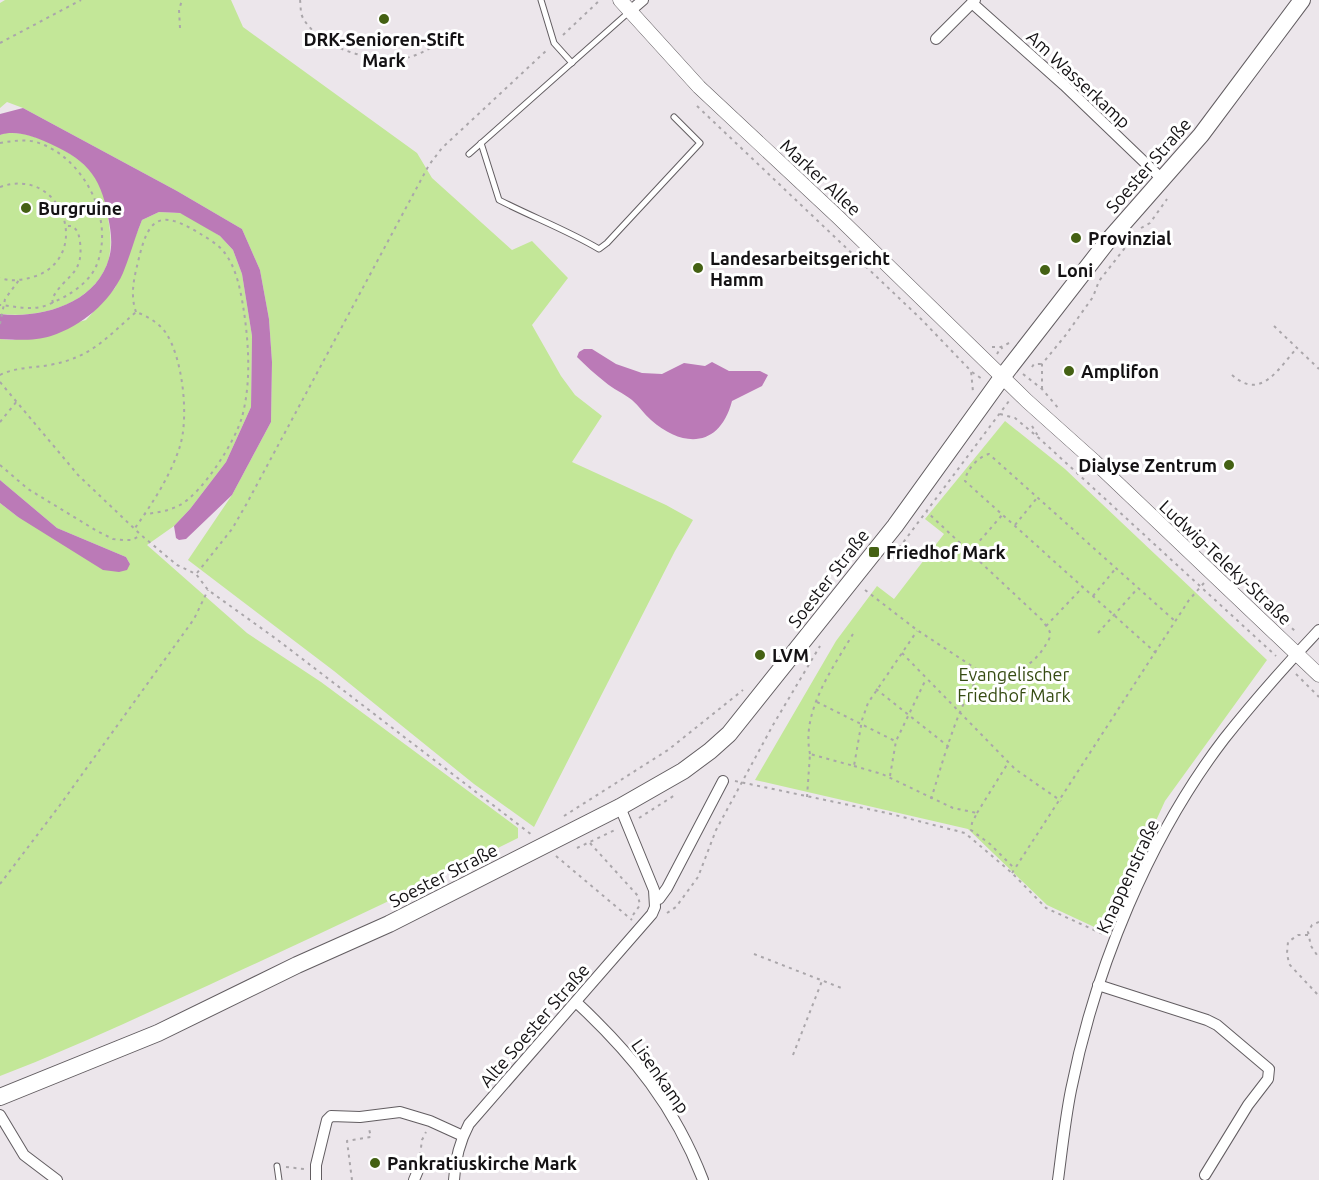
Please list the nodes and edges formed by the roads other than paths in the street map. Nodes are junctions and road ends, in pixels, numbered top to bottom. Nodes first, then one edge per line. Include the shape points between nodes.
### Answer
1 (541, 0) edge
2 (620, 0) edge
3 (643, 0) edge
4 (1302, 0) edge
5 (974, 2) edge
6 (629, 12) junction
7 (936, 39) dead end
8 (572, 63) junction
9 (674, 117) dead end
10 (481, 143) junction
11 (469, 154) dead end
12 (1163, 180) junction
13 (1003, 376) junction
14 (1319, 630) edge
15 (1297, 654) junction
16 (1319, 675) edge
17 (723, 781) road end
18 (620, 807) junction
19 (655, 899) junction
20 (1098, 986) junction
21 (576, 1002) junction
22 (0, 1097) edge
23 (0, 1115) edge
24 (463, 1136) junction
25 (277, 1166) road end
26 (419, 1168) road end
27 (316, 1174) edge
28 (1205, 1175) dead end
29 (57, 1180) edge
30 (279, 1180) edge
31 (414, 1180) edge
32 (454, 1180) edge
33 (703, 1180) edge
34 (1058, 1180) edge

1 - 8 lane via 554,43
2 - 6 street, Marker Allee
3 - 6 street
4 - 12 main road, Soester Straße
5 - 7 street
5 - 12 street, Am Wasserkamp
6 - 8 lane
6 - 13 street, Marker Allee via 699,87
8 - 10 lane
9 - 10 lane via 700,143 599,249 499,200
10 - 11 lane
12 - 13 main road, Soester Straße via 1107,242
13 - 15 street, Ludwig-Teleky-Straße
13 - 18 main road, Soester Straße via 895,526 729,734 683,771
14 - 15 street, Knappenstraße
15 - 16 street, Ludwig-Teleky-Straße
15 - 20 street, Knappenstraße via 1223,741 1177,810 1143,876
17 - 19 street, Alte Soester Straße via 668,888
18 - 19 street
18 - 22 main road, Soester Straße via 582,827 550,852 158,1032
19 - 21 street, Alte Soester Straße via 652,914
20 - 28 street via 1207,1020 1269,1069 1268,1079
20 - 34 street, Knappenstraße via 1071,1090
21 - 24 street, Alte Soester Straße
21 - 33 street, Lisenkamp via 629,1055 661,1097 694,1155
23 - 29 street via 24,1155
24 - 27 street via 400,1113 331,1116
24 - 32 street, Alte Soester Straße
25 - 30 lane
26 - 31 street

